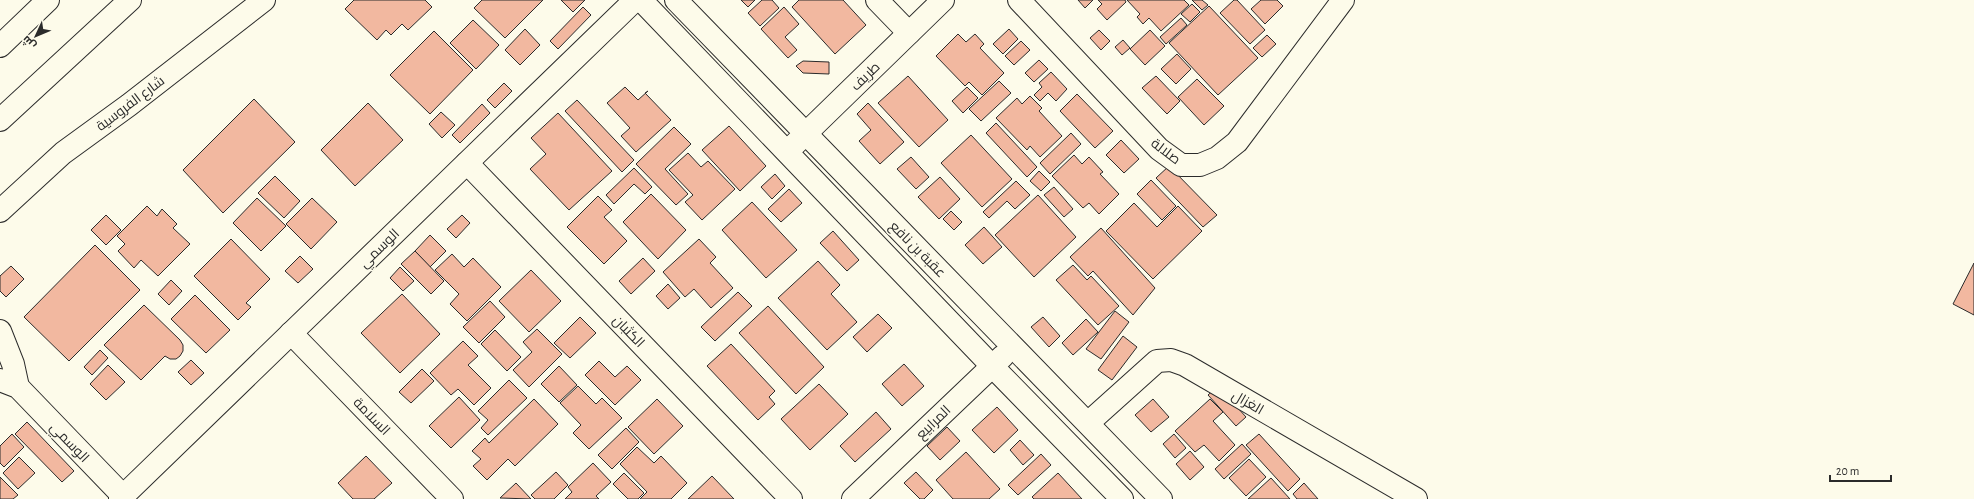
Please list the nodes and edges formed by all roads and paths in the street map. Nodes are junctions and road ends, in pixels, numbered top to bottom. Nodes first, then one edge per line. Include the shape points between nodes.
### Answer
1 (48, 0) edge
2 (130, 0) edge
3 (264, 0) edge
4 (635, 0) edge
5 (641, 0) edge
6 (676, 0) edge
7 (877, 0) edge
8 (943, 0) edge
9 (1019, 0) edge
10 (1343, 0) edge
11 (909, 33) junction
12 (0, 46) edge
13 (0, 120) edge
14 (805, 135) junction
15 (787, 152) junction
16 (467, 163) junction
17 (0, 211) edge
18 (0, 331) edge
19 (291, 333) junction
20 (1014, 346) junction
21 (992, 366) junction
22 (9, 384) edge
23 (1088, 424) junction
24 (121, 498) edge
25 (452, 499) edge
26 (791, 499) edge
27 (853, 499) edge
28 (1122, 499) edge
29 (1161, 499) edge
30 (1416, 499) edge

1 - 12 main road
2 - 13 main road
3 - 17 main road, شارع الفروسية via 63,153
4 - 16 main road, الوسمي
5 - 15 main road, عقبة بن نافع
6 - 14 main road, عقبة بن نافع
7 - 11 main road
8 - 11 main road, طريف
9 - 10 main road, صلالة via 1159,149 1181,165 1200,165 1217,158 1237,142
11 - 14 main road, طريف
14 - 15 main road, طريف
14 - 20 main road, عقبة بن نافع
15 - 21 main road, عقبة بن نافع
16 - 19 main road, الوسمي
16 - 26 main road, الكثبان
18 - 22 main road via 13,364
19 - 24 main road, الوسمي
19 - 25 main road, السلامة
20 - 21 main road, المرابيع
20 - 23 main road, عقبة بن نافع
21 - 27 main road, المرابيع
21 - 28 main road, عقبة بن نافع
22 - 24 main road, الوسمي
23 - 29 main road, عقبة بن نافع
23 - 30 main road, الغزال via 1157,361 1171,360 1185,365

